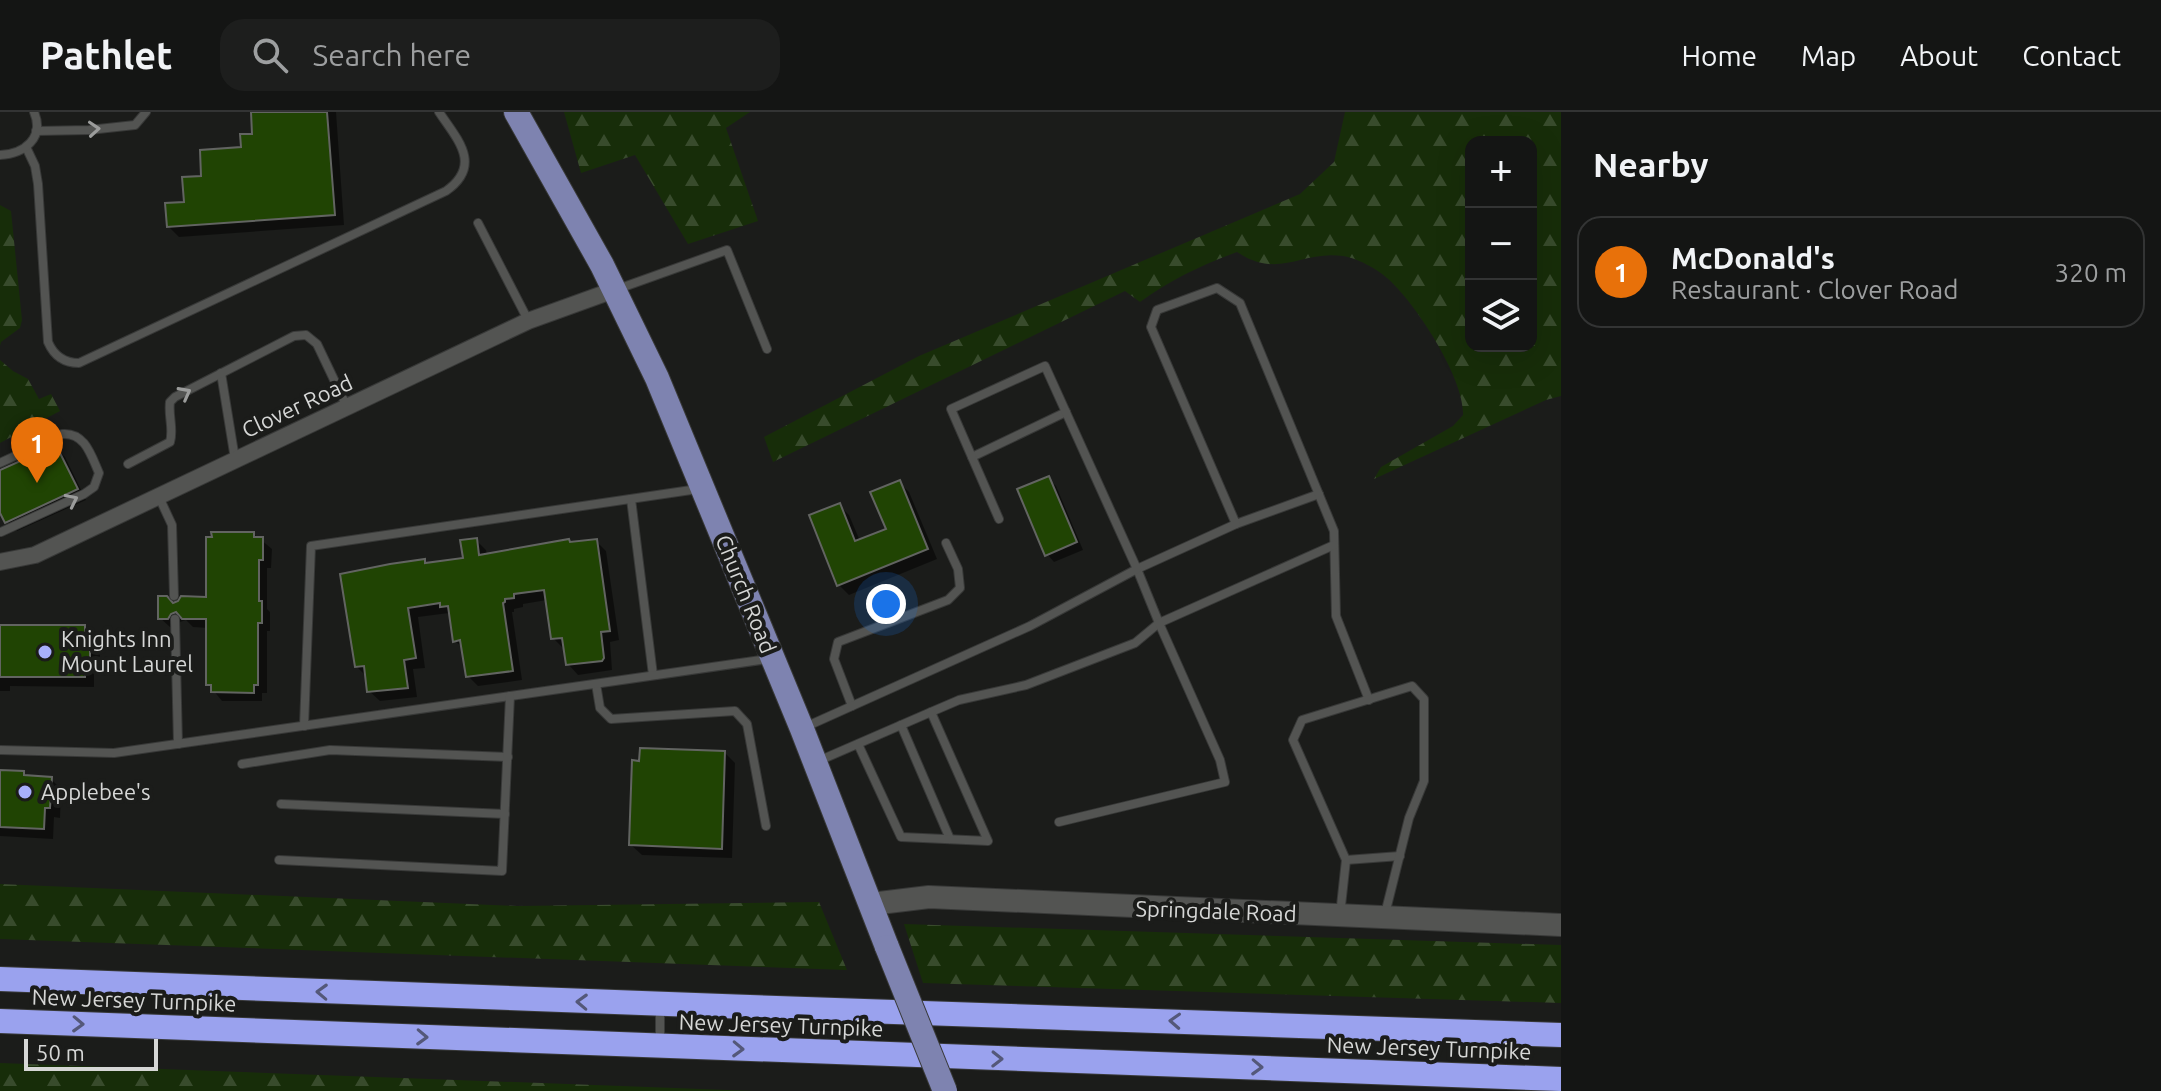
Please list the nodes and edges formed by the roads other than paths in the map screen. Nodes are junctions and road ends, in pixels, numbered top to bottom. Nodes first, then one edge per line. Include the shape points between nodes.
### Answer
1 (34, 112) edge
2 (146, 112) edge
3 (439, 112) edge
4 (516, 112) edge
5 (36, 131) junction
6 (26, 147) junction
7 (0, 155) edge
8 (478, 223) dead end
9 (614, 290) junction
10 (528, 321) junction
11 (767, 349) dead end
12 (221, 373) junction
13 (347, 407) junction
14 (1066, 412) junction
15 (972, 457) junction
16 (235, 460) junction
17 (0, 463) edge
18 (128, 464) dead end
19 (703, 488) junction
20 (1319, 494) junction
21 (158, 496) junction
22 (631, 499) junction
23 (999, 519) dead end
24 (1236, 524) junction
25 (1, 532) edge
26 (946, 543) dead end
27 (1334, 545) junction
28 (0, 562) edge
29 (1137, 569) junction
30 (174, 596) dead end
31 (175, 619) dead end
32 (1159, 623) junction
33 (771, 658) junction
34 (653, 675) junction
35 (596, 684) junction
36 (510, 696) junction
37 (1369, 700) junction
38 (852, 706) junction
39 (931, 712) junction
40 (901, 725) junction
41 (304, 726) junction
42 (802, 729) junction
43 (178, 744) junction
44 (858, 744) junction
45 (0, 750) edge
46 (508, 757) junction
47 (815, 763) junction
48 (242, 764) dead end
49 (281, 804) dead end
50 (505, 814) junction
51 (1059, 822) dead end
52 (766, 826) dead end
53 (950, 839) junction
54 (1400, 856) junction
55 (279, 860) dead end
56 (1346, 860) junction
57 (871, 904) junction
58 (1340, 916) junction
59 (1384, 918) junction
60 (1561, 925) edge
61 (0, 979) edge
62 (660, 1005) junction
63 (0, 1021) edge
64 (1561, 1035) edge
65 (660, 1046) junction
66 (1561, 1079) edge
67 (945, 1091) edge

1 - 5 lane
5 -> 2 lane via 135,125
3 - 6 lane via 465,156 463,172 453,186 79,363 55,355 46,335 38,184
4 - 9 main road, Church Road
5 - 6 lane
6 - 7 lane
8 - 10 lane
9 - 10 street, Clover Road
9 - 11 lane via 727,250
9 - 19 main road, Church Road
10 - 13 street, Clover Road
12 - 13 lane via 306,335 317,344
12 - 16 lane
18 -> 12 lane via 170,442 170,402
13 - 16 street, Clover Road
14 - 15 lane
14 - 15 lane via 1045,366 951,409
14 - 29 lane
15 - 23 lane
16 - 21 street, Clover Road
25 -> 17 lane via 84,494 94,487 99,473 84,442 73,434 62,434
19 - 22 lane
19 - 33 main road, Church Road
20 - 24 lane
20 - 24 lane via 1240,303 1217,288 1157,310 1151,327
20 - 27 lane
21 - 28 street, Clover Road via 35,555
21 - 30 lane via 173,531
22 - 34 lane
22 - 41 lane via 311,546
24 - 29 lane
26 - 38 lane via 960,588 948,600 838,642 834,659
27 - 32 lane
27 - 37 lane via 1336,616
29 - 32 lane
29 - 38 lane via 1030,626
31 - 43 lane
32 - 39 lane via 1135,643 1108,654
32 - 51 lane via 1225,782
33 - 34 lane
33 - 42 main road, Church Road
34 - 35 lane
35 - 36 lane
35 - 52 lane via 600,708 611,719 735,711 747,724
36 - 41 lane
36 - 46 lane
37 - 54 lane via 1412,686 1424,699 1424,781
37 - 56 lane via 1302,720 1293,740
38 - 42 lane
39 - 40 lane
39 - 53 lane via 988,841
40 - 44 lane
40 - 53 lane
41 - 43 lane
42 - 47 main road, Church Road
43 - 45 lane via 106,753
44 - 47 lane
44 - 53 lane via 901,837
46 - 48 lane via 330,750
46 - 50 lane
47 - 57 main road, Church Road
49 - 50 lane
50 - 55 lane via 502,871
54 - 56 lane
54 - 59 lane
56 - 58 lane
57 - 58 main road, Springdale Road via 929,897
57 - 67 main road, Church Road, bridge
58 - 59 main road, Springdale Road
59 - 60 main road, Springdale Road
62 -> 61 highway, New Jersey Turnpike
64 -> 62 highway, New Jersey Turnpike
62 - 65 lane
63 -> 65 highway, New Jersey Turnpike
65 -> 66 highway, New Jersey Turnpike

